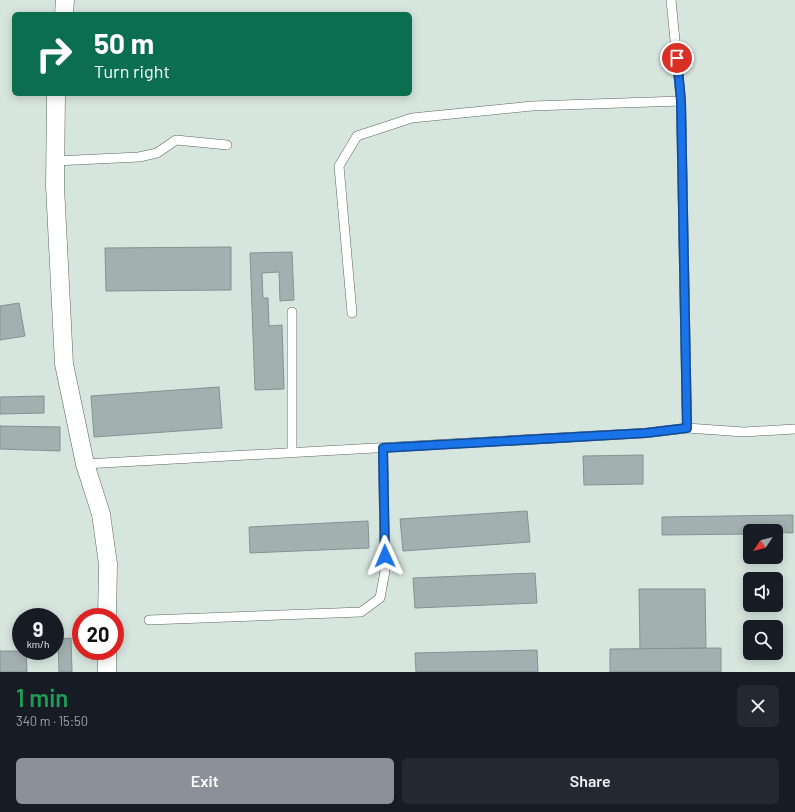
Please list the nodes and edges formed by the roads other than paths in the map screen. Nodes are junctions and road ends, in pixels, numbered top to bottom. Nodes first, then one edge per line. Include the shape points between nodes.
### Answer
1 (65, 0) edge
2 (671, 0) edge
3 (64, 12) edge
4 (56, 96) edge
5 (681, 101) junction
6 (227, 145) dead end
7 (55, 161) junction
8 (292, 312) dead end
9 (352, 313) dead end
10 (687, 428) junction
11 (795, 429) edge
12 (383, 448) junction
13 (292, 452) junction
14 (85, 464) junction
15 (107, 608) edge
16 (149, 620) dead end
17 (107, 660) edge
18 (107, 672) edge

1 - 3 street
2 - 5 lane
4 - 7 street
5 - 9 lane via 532,106 412,118 357,136 340,166
5 - 10 lane
6 - 7 lane via 176,140 157,153 139,157
7 - 14 street via 64,364
8 - 13 lane
10 - 11 lane via 744,432
10 - 12 lane via 646,433
12 - 13 lane
12 - 16 lane via 385,571 380,598 361,612
13 - 14 lane
14 - 15 street via 101,514 108,564
17 - 18 street

